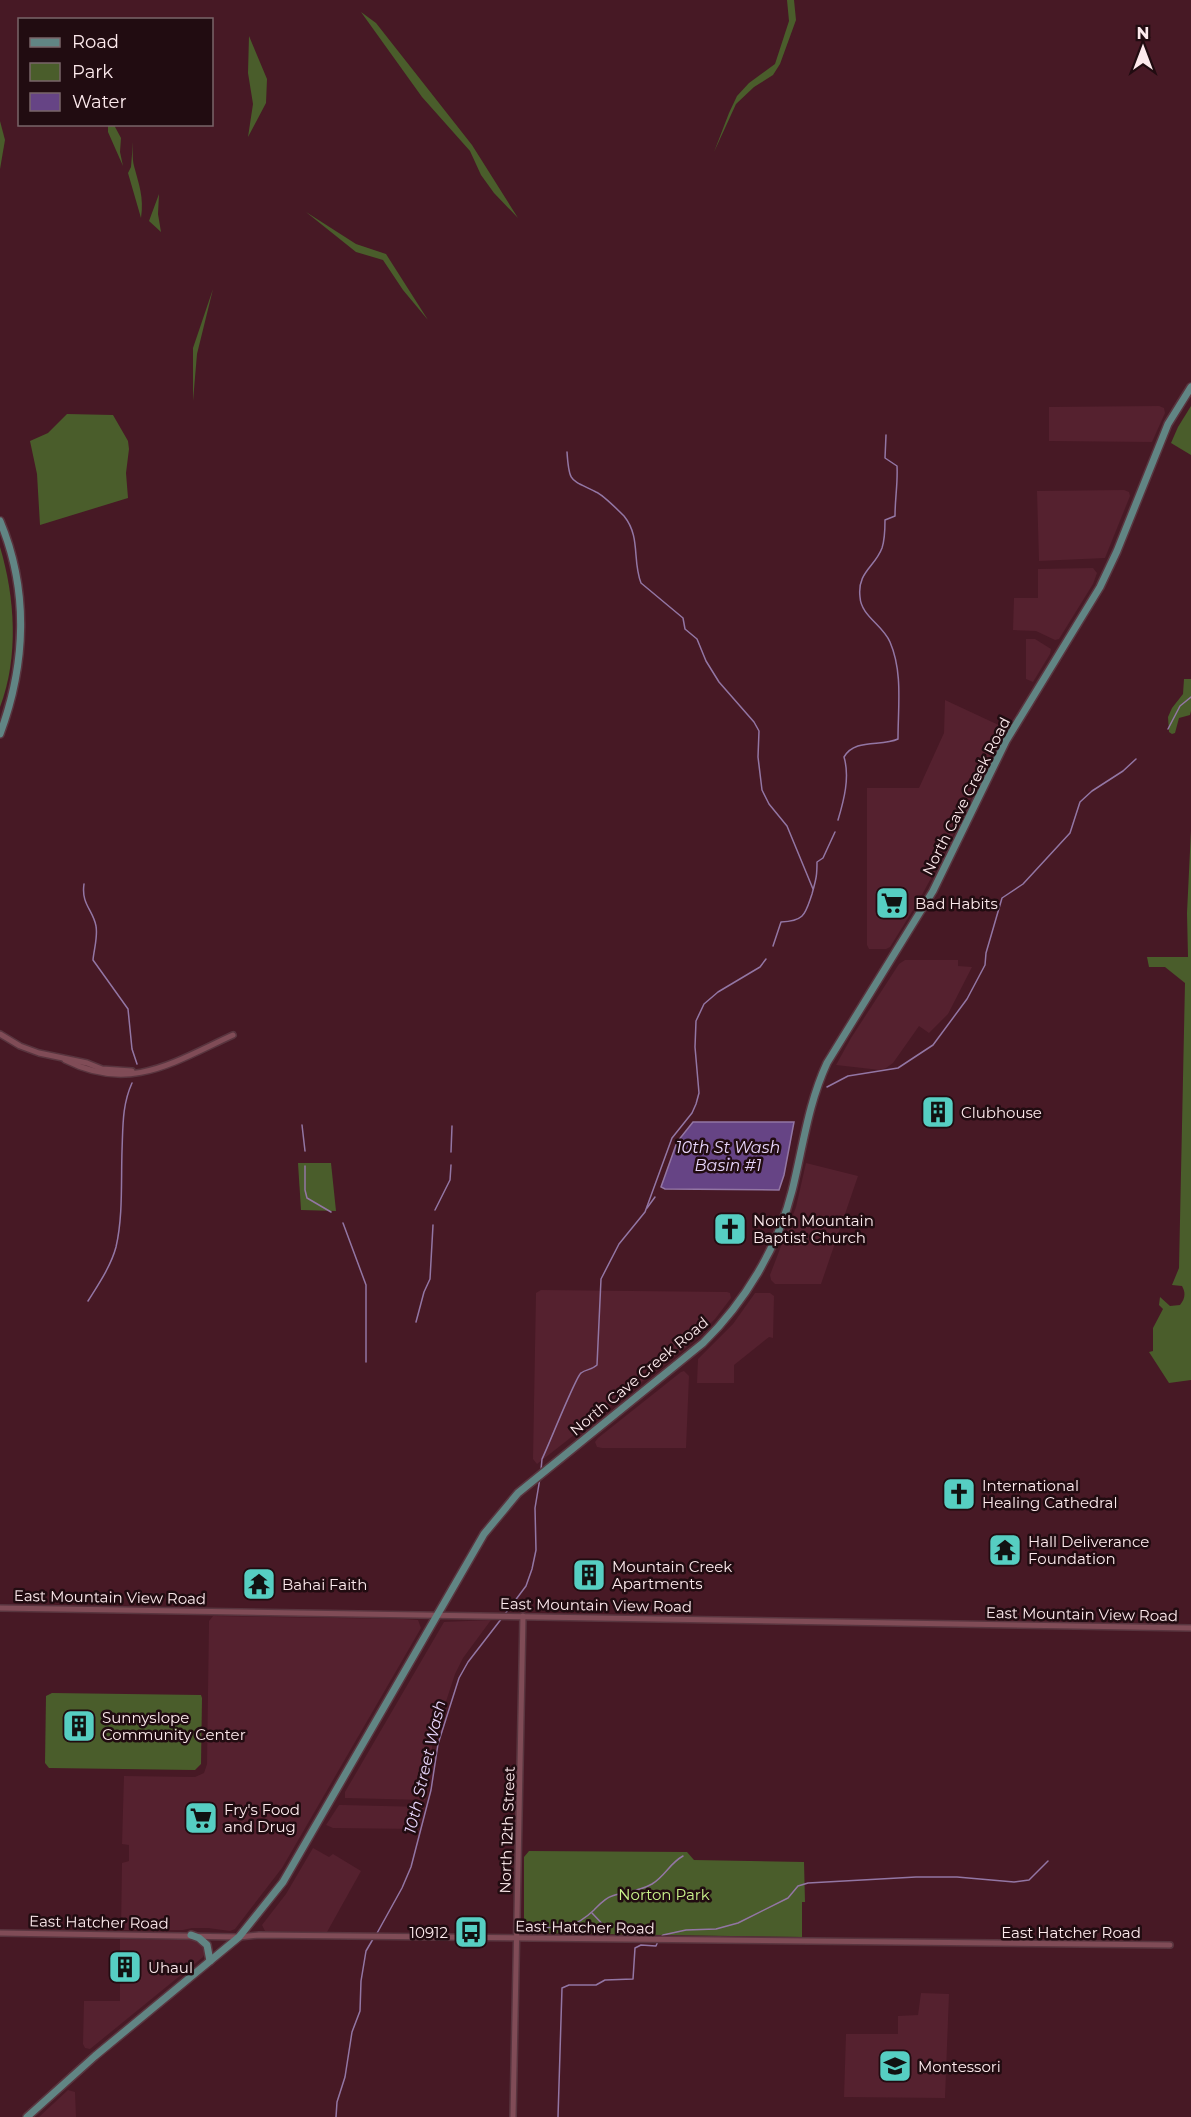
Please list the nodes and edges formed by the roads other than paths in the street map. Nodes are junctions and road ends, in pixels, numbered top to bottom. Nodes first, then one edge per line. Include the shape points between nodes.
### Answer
1 (1191, 387) edge
2 (0, 521) edge
3 (0, 734) edge
4 (0, 1034) edge
5 (230, 1036) dead end
6 (0, 1608) edge
7 (439, 1614) junction
8 (523, 1616) junction
9 (1191, 1628) edge
10 (0, 1933) edge
11 (191, 1935) junction
12 (239, 1937) junction
13 (517, 1938) junction
14 (1170, 1945) dead end
15 (210, 1961) junction
16 (27, 2117) edge
17 (513, 2117) edge

1 - 7 main road, North Cave Creek Road via 1168,424 1100,587 1006,741 929,898 827,1063 816,1086 787,1209 762,1266 739,1302 703,1343 506,1506 484,1534
2 - 3 main road via 15,565 22,624 17,679
4 - 5 street via 30,1050 110,1075 175,1064
6 - 7 street, East Mountain View Road
7 - 8 street, East Mountain View Road
7 - 12 main road, North Cave Creek Road via 283,1881
8 - 9 street, East Mountain View Road
8 - 13 street, North 12th Street
10 - 11 street, East Hatcher Road
11 - 12 street, East Hatcher Road
11 - 15 main road via 205,1942
12 - 13 street, East Hatcher Road
12 - 15 main road, North Cave Creek Road
13 - 14 street, East Hatcher Road
13 - 17 street, North 12th Street
15 - 16 main road, North Cave Creek Road

